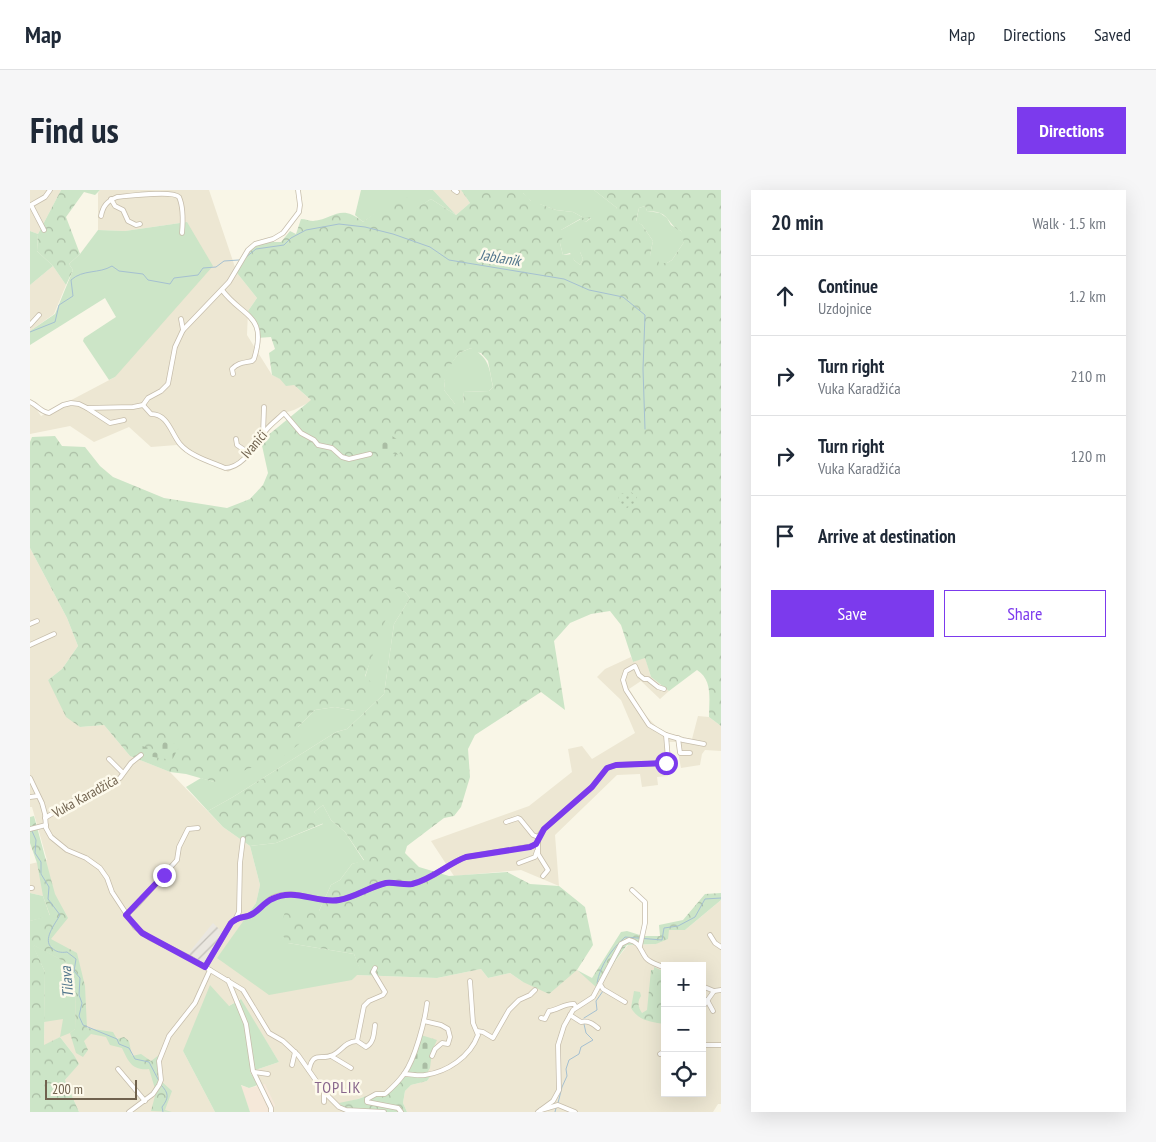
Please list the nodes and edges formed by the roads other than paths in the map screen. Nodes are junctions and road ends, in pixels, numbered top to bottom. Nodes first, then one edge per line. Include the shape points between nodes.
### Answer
1 (50, 190) edge
2 (130, 190) edge
3 (298, 190) edge
4 (164, 191) edge
5 (135, 196) junction
6 (111, 199) junction
7 (101, 216) dead end
8 (140, 224) dead end
9 (44, 230) dead end
10 (182, 233) dead end
11 (222, 290) junction
12 (39, 315) dead end
13 (181, 319) dead end
14 (30, 325) edge
15 (183, 330) junction
16 (233, 374) dead end
17 (30, 402) edge
18 (143, 405) junction
19 (264, 407) dead end
20 (86, 408) junction
21 (124, 420) dead end
22 (263, 434) junction
23 (236, 439) dead end
24 (249, 453) junction
25 (370, 454) dead end
26 (36, 621) dead end
27 (30, 624) edge
28 (54, 634) dead end
29 (30, 645) edge
30 (664, 689) dead end
31 (666, 735) junction
32 (678, 738) junction
33 (704, 744) dead end
34 (690, 753) dead end
35 (141, 755) dead end
36 (109, 759) dead end
37 (123, 773) junction
38 (30, 778) edge
39 (38, 796) junction
40 (30, 797) edge
41 (46, 818) junction
42 (506, 822) dead end
43 (46, 825) junction
44 (198, 828) dead end
45 (31, 829) edge
46 (243, 840) dead end
47 (538, 840) junction
48 (538, 849) junction
49 (519, 863) dead end
50 (543, 876) dead end
51 (632, 890) dead end
52 (126, 915) junction
53 (236, 918) junction
54 (710, 935) dead end
55 (641, 941) junction
56 (721, 947) edge
57 (661, 966) edge
58 (205, 967) junction
59 (375, 968) dead end
60 (210, 970) junction
61 (228, 980) junction
62 (470, 981) dead end
63 (600, 984) junction
64 (706, 987) edge
65 (536, 990) dead end
66 (714, 990) junction
67 (721, 990) edge
68 (707, 1000) junction
69 (625, 1002) dead end
70 (427, 1003) dead end
71 (576, 1007) junction
72 (703, 1007) edge
73 (714, 1011) dead end
74 (570, 1015) junction
75 (541, 1018) dead end
76 (424, 1021) junction
77 (375, 1024) dead end
78 (598, 1028) dead end
79 (477, 1031) junction
80 (357, 1041) junction
81 (706, 1045) edge
82 (721, 1045) edge
83 (295, 1052) junction
84 (663, 1052) edge
85 (660, 1054) dead end
86 (331, 1056) junction
87 (432, 1056) dead end
88 (292, 1065) dead end
89 (351, 1068) dead end
90 (118, 1069) dead end
91 (310, 1070) junction
92 (254, 1072) junction
93 (404, 1074) junction
94 (265, 1079) dead end
95 (324, 1092) junction
96 (144, 1101) junction
97 (324, 1102) dead end
98 (129, 1112) edge
99 (271, 1112) edge
100 (384, 1112) edge
101 (401, 1112) edge
102 (537, 1112) edge
103 (575, 1112) edge

1 - 9 street via 30,205
2 - 5 street
3 - 11 street via 299,212 280,235 255,244
4 - 5 street
4 - 10 street via 178,197 184,217
5 - 6 street
6 - 7 street via 103,207
6 - 8 street via 123,210 128,221
11 - 15 street
11 - 16 street via 255,322 259,332 254,359 236,365 232,369
12 - 14 street
13 - 15 street
15 - 18 street via 175,348 166,388 148,398
17 - 20 street via 49,413 66,404 76,403
18 - 20 street
18 - 24 street, Ivanići via 151,414 164,419 183,448 201,457 228,468
19 - 22 street
20 - 21 street via 112,424
22 - 24 street, Ivanići
22 - 25 street, Ivanići via 284,414 301,433 318,445 332,448 342,457 349,459
23 - 24 street via 237,445
26 - 27 street
28 - 29 street
30 - 31 street via 644,679 634,666 628,668 623,680 644,719
31 - 32 street
31 - 47 street via 666,763 607,768 592,787 544,829
32 - 33 street
32 - 34 street via 680,753
35 - 37 street, Vuka Karadžića
36 - 37 street, Vuka Karadžića
37 - 41 street, Vuka Karadžića via 120,778 81,796
38 - 39 street, Vuka Karadžića
39 - 40 street, Vuka Karadžića
39 - 41 street, Vuka Karadžića
41 - 43 street, Vuka Karadžića
42 - 47 street via 518,818
43 - 45 street
43 - 52 street, Vuka Karadžića via 58,844 91,860 104,872
44 - 52 street via 188,829 177,860
46 - 53 street
47 - 48 street
47 - 53 street via 530,847 457,860 422,881 386,883 349,898 329,901 281,895 269,900 253,914
48 - 49 street via 535,857
48 - 50 street via 548,870
51 - 55 street via 645,902
52 - 58 street, Vuka Karadžića via 142,933
53 - 58 street
54 - 56 street
55 - 57 street via 646,959
55 - 63 street via 621,944
58 - 60 street, Vuka Karadžića
59 - 80 street via 373,972 385,992 364,1006
60 - 61 street, Vuka Karadžića
60 - 96 street via 195,1003 169,1036 159,1061 160,1084
61 - 83 street, Vuka Karadžića via 243,990 270,1033
61 - 92 street via 246,1024
62 - 79 street via 472,1016
63 - 69 street
63 - 71 street via 593,997
64 - 66 street
65 - 79 street via 509,1010 493,1038
66 - 67 street
66 - 68 street
68 - 72 street
68 - 73 street
70 - 76 street
71 - 74 street
71 - 75 street via 566,1004 549,1011 545,1019
74 - 78 street
74 - 102 street via 558,1046 559,1090 553,1101
76 - 87 street via 448,1029 450,1037 448,1044 442,1043
76 - 93 street
77 - 80 street via 369,1046
79 - 93 street via 472,1047 450,1067 424,1075
80 - 86 street
81 - 82 street
83 - 88 street
83 - 91 street, Vuka Karadžića
84 - 85 street
86 - 89 street
86 - 91 street via 315,1058
90 - 96 street
91 - 95 street, Vuka Karadžića
92 - 94 street via 266,1074
92 - 99 street
93 - 101 street via 385,1094 376,1094 366,1100 398,1108
95 - 97 street
95 - 100 street, Vuka Karadžića via 338,1107 346,1110
96 - 98 street
102 - 103 street via 558,1105

